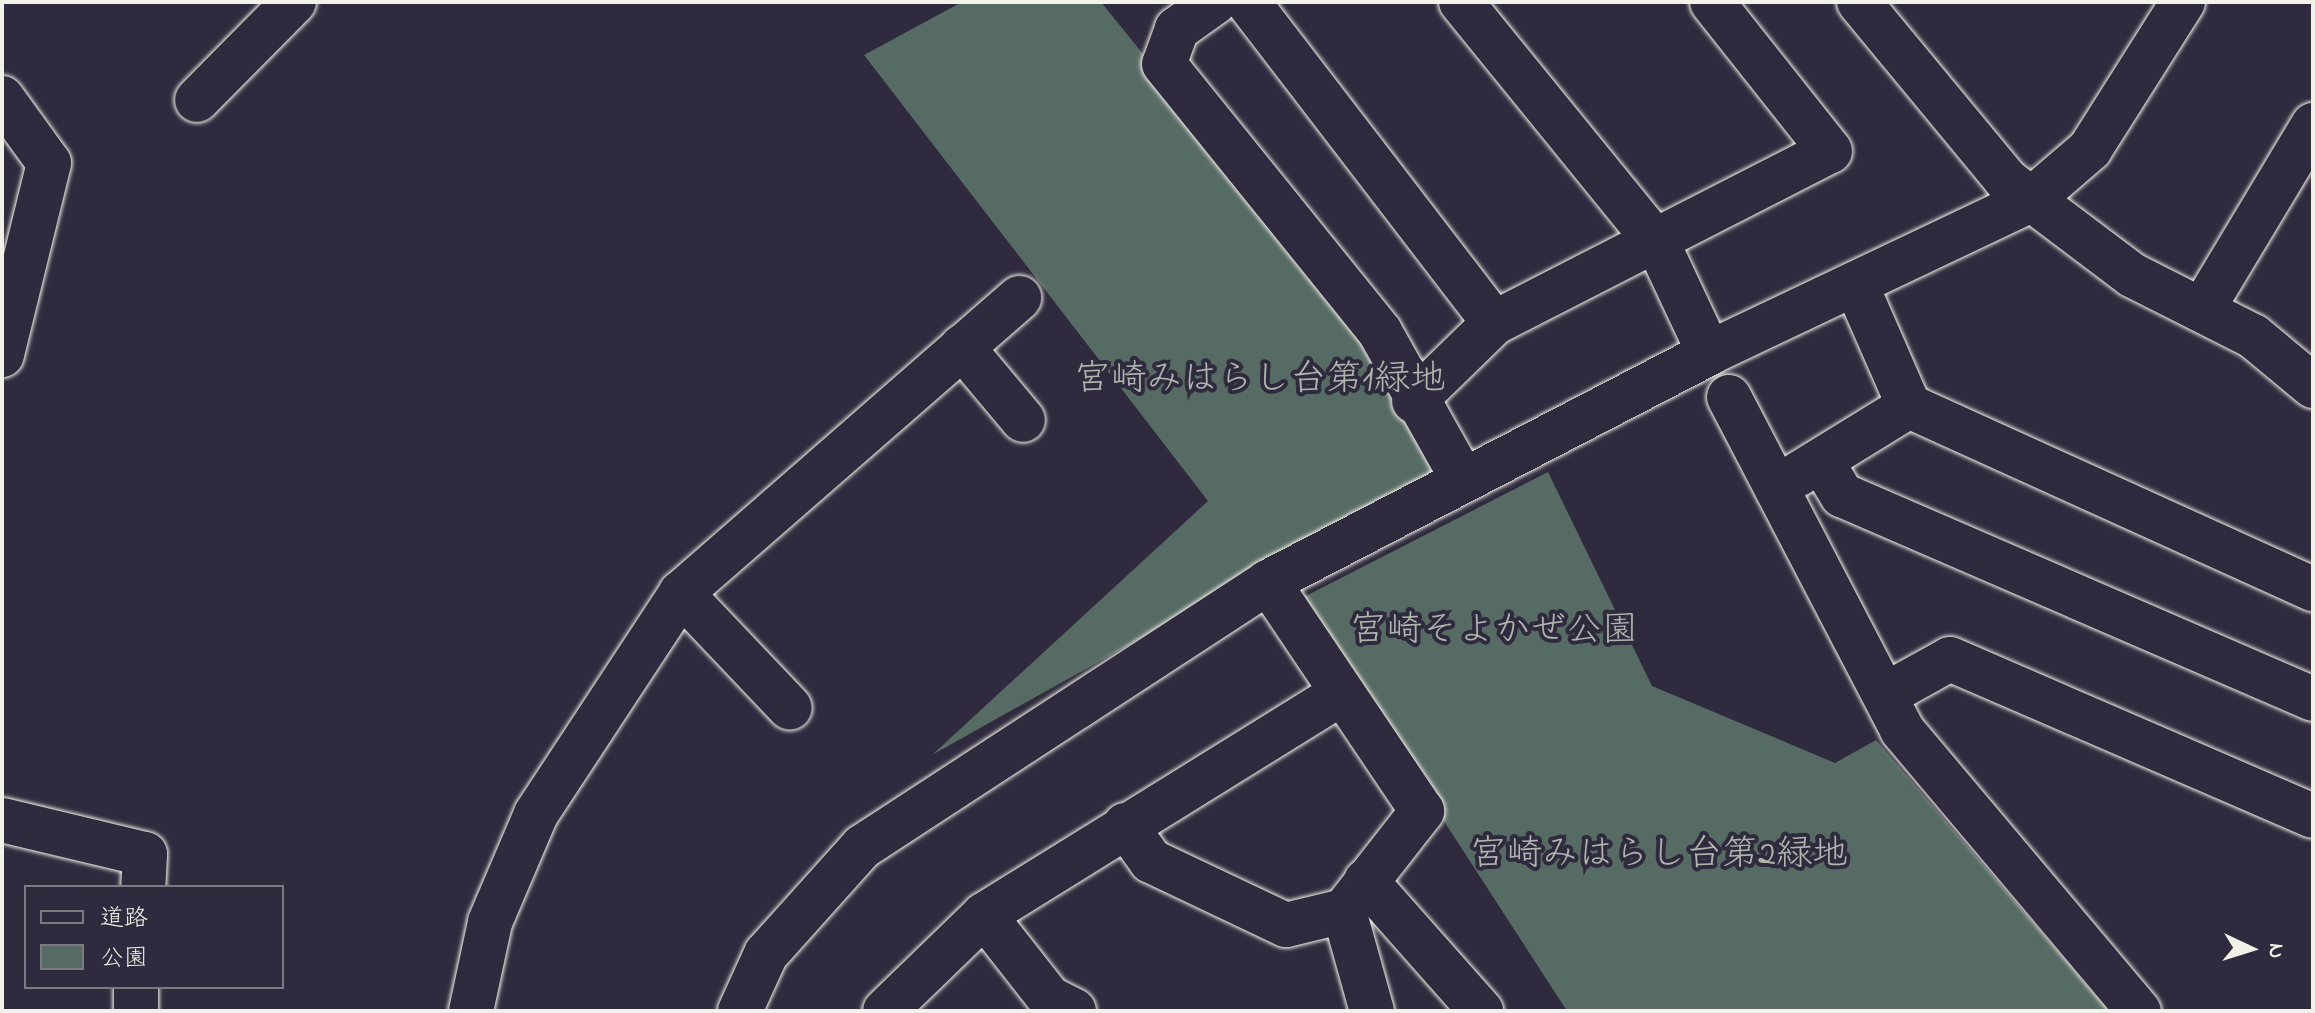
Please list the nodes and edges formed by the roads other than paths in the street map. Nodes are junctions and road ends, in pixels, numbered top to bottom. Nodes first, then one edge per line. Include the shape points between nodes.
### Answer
1 (294, 2) edge
2 (1215, 2) edge
3 (1248, 2) edge
4 (1461, 2) edge
5 (1712, 2) edge
6 (1859, 2) edge
7 (2183, 2) edge
8 (2, 98) edge
9 (197, 100) dead end
10 (2313, 125) edge
11 (2031, 200) junction
12 (1658, 244) junction
13 (1857, 287) junction
14 (1019, 298) dead end
15 (2202, 310) junction
16 (1494, 323) junction
17 (962, 347) junction
18 (1709, 353) junction
19 (2, 355) edge
20 (2313, 386) edge
21 (1729, 397) dead end
22 (1414, 401) junction
23 (1909, 406) junction
24 (1023, 420) dead end
25 (1822, 462) junction
26 (1463, 480) junction
27 (1773, 487) junction
28 (1268, 582) junction
29 (2313, 589) edge
30 (681, 593) junction
31 (1339, 695) junction
32 (1885, 695) junction
33 (2313, 699) edge
34 (790, 708) dead end
35 (2313, 816) edge
36 (2, 820) edge
37 (1125, 825) junction
38 (143, 885) edge
39 (1355, 896) junction
40 (984, 915) junction
41 (136, 989) edge
42 (136, 1011) edge
43 (471, 1011) edge
44 (740, 1011) edge
45 (885, 1011) edge
46 (1074, 1011) edge
47 (1372, 1011) edge
48 (1481, 1011) edge
49 (2139, 1011) edge

1 - 9 street
2 - 22 street via 1177,29 1164,64 1380,332
3 - 16 street
4 - 12 street
5 - 12 street via 1830,151
6 - 11 street via 1983,158
7 - 11 street via 2090,149
8 - 19 street via 49,163
10 - 15 street
11 - 13 street
11 - 15 street via 2132,275
12 - 16 street
12 - 18 street
13 - 18 street
13 - 23 street
14 - 17 street
15 - 20 street via 2288,359
16 - 22 street
17 - 24 street
17 - 30 street
18 - 26 street
21 - 27 street
22 - 26 street
23 - 25 street
23 - 29 street
25 - 27 street
25 - 33 street via 1842,495
26 - 28 street
27 - 32 street
28 - 31 street
28 - 44 street via 862,847 766,954
30 - 34 street
30 - 43 street via 536,814 490,922
31 - 37 street
31 - 39 street via 1422,811
32 - 35 street via 1950,659
32 - 49 street via 1902,730
36 - 38 street via 145,854
37 - 39 street via 1151,861 1286,925
37 - 40 street
39 - 47 street
39 - 48 street
40 - 45 street
40 - 46 street via 1049,998
41 - 42 street

